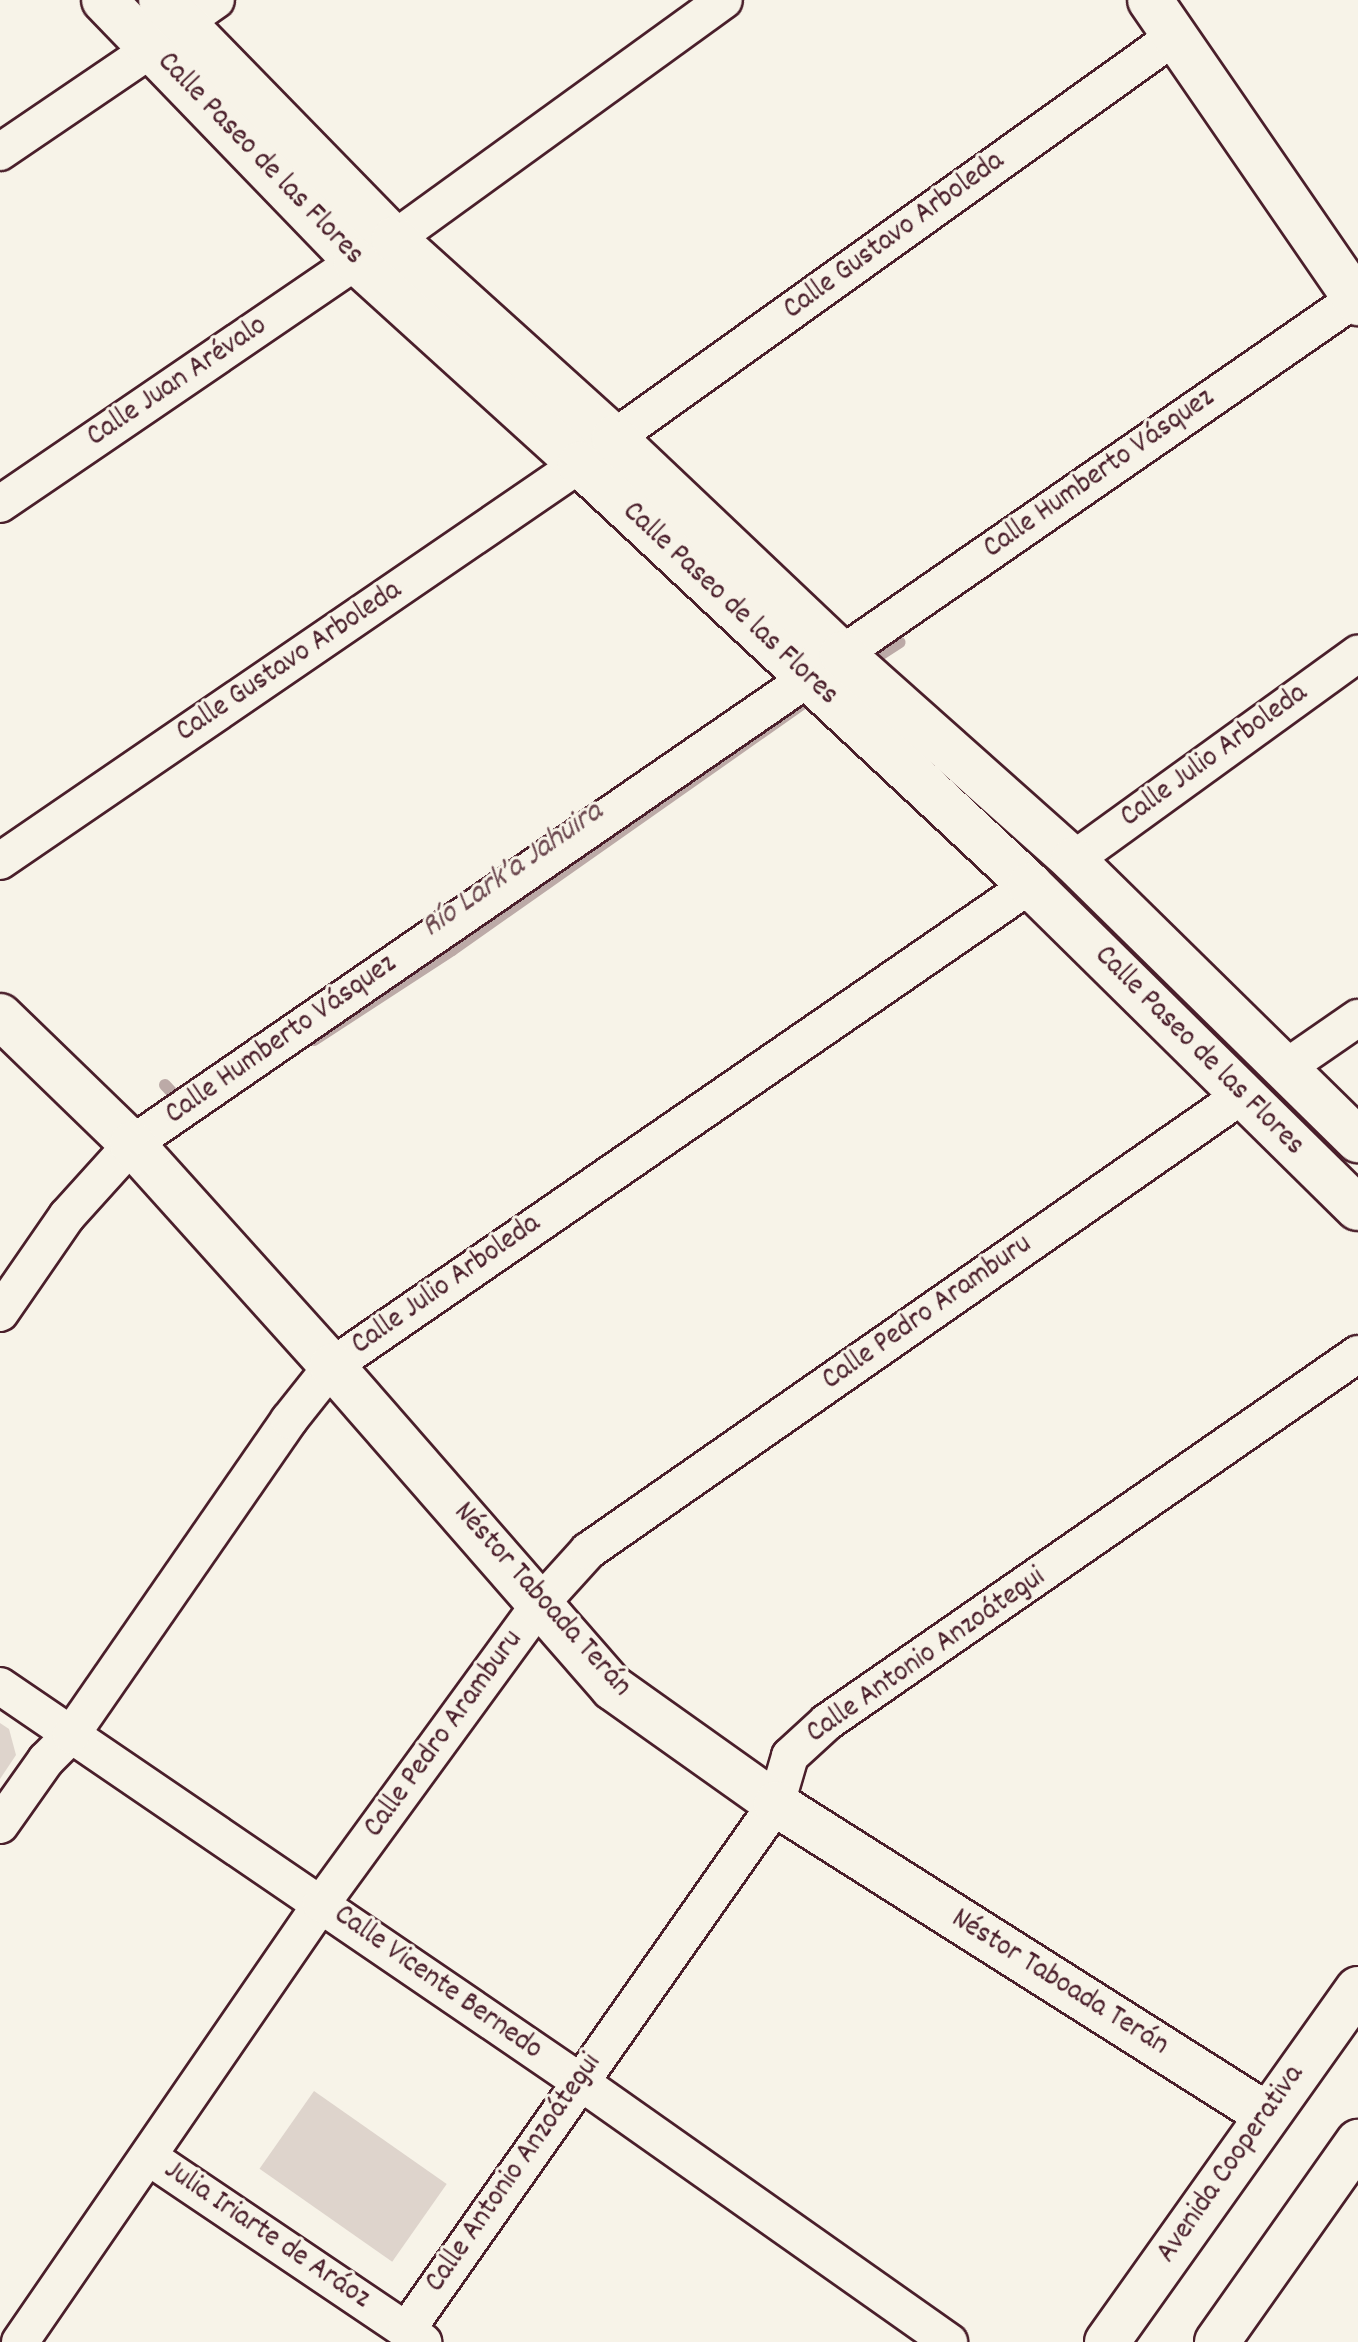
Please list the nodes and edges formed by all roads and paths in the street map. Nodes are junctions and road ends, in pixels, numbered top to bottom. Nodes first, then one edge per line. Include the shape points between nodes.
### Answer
1 (104, 0) edge
2 (724, 0) edge
3 (1150, 0) edge
4 (177, 18) edge
5 (1175, 36) junction
6 (0, 152) edge
7 (394, 239) junction
8 (356, 261) junction
9 (1357, 300) edge
10 (614, 438) junction
11 (580, 464) junction
12 (0, 504) edge
13 (842, 654) junction
14 (1358, 654) edge
15 (807, 679) junction
16 (1073, 860) junction
17 (0, 861) edge
18 (1030, 885) junction
19 (0, 1016) edge
20 (1358, 1018) edge
21 (1284, 1069) junction
22 (1241, 1096) junction
23 (1358, 1140) edge
24 (132, 1144) junction
25 (1358, 1208) edge
26 (0, 1313) edge
27 (1358, 1354) edge
28 (332, 1366) junction
29 (540, 1604) junction
30 (0, 1686) edge
31 (71, 1735) junction
32 (776, 1804) junction
33 (0, 1825) edge
34 (321, 1904) junction
35 (1358, 1989) edge
36 (579, 2081) junction
37 (1267, 2115) junction
38 (1356, 2150) edge
39 (149, 2157) junction
40 (415, 2336) edge
41 (20, 2342) edge
42 (949, 2342) edge
43 (1107, 2342) edge
44 (1217, 2342) edge

1 - 4 street, Calle Paseo de las Flores
2 - 7 street
3 - 5 street
4 - 6 street
4 - 7 street, Calle Paseo de las Flores
4 - 8 street, Calle Paseo de las Flores
5 - 9 street
5 - 10 street, Calle Gustavo Arboleda
7 - 8 street
7 - 10 street, Calle Paseo de las Flores
8 - 11 street, Calle Paseo de las Flores
8 - 12 street, Calle Juan Arévalo
9 - 13 street, Calle Humberto Vásquez
10 - 11 street
10 - 13 street, Calle Paseo de las Flores
11 - 15 street, Calle Paseo de las Flores
11 - 17 street, Calle Gustavo Arboleda
13 - 15 street
13 - 16 street, Calle Paseo de las Flores
14 - 16 street, Calle Julio Arboleda
15 - 18 street, Calle Paseo de las Flores
15 - 24 street, Calle Humberto Vásquez
16 - 18 street
16 - 21 street, Calle Paseo de las Flores
18 - 22 street, Calle Paseo de las Flores
18 - 28 street, Calle Julio Arboleda
19 - 24 street, Néstor Taboada Terán
20 - 21 street
21 - 22 street
21 - 23 street, Calle Paseo de las Flores
22 - 25 street, Calle Paseo de las Flores
22 - 29 street, Calle Pedro Aramburu via 588,1551
24 - 26 street, Calle Humberto Vásquez via 67,1216
24 - 28 street, Néstor Taboada Terán
27 - 32 street, Calle Antonio Anzoátegui via 827,1722 790,1756
28 - 29 street, Néstor Taboada Terán
28 - 31 street, Calle Julio Arboleda
29 - 32 street, Néstor Taboada Terán via 613,1688
29 - 34 street, Calle Pedro Aramburu
30 - 31 street, Calle Vicente Bernedo
31 - 33 street, Calle Julio Arboleda via 46,1760
31 - 34 street, Calle Vicente Bernedo
32 - 36 street, Calle Antonio Anzoátegui
32 - 37 street, Néstor Taboada Terán
34 - 36 street, Calle Vicente Bernedo
34 - 39 street, Calle Pedro Aramburu
35 - 37 street, Avenida Cooperativa
36 - 40 street, Calle Antonio Anzoátegui
36 - 42 street, Calle Vicente Bernedo
37 - 43 street, Avenida Cooperativa
38 - 44 street
39 - 40 street, Julia Iriarte de Aráoz
39 - 41 street, Calle Pedro Aramburu

